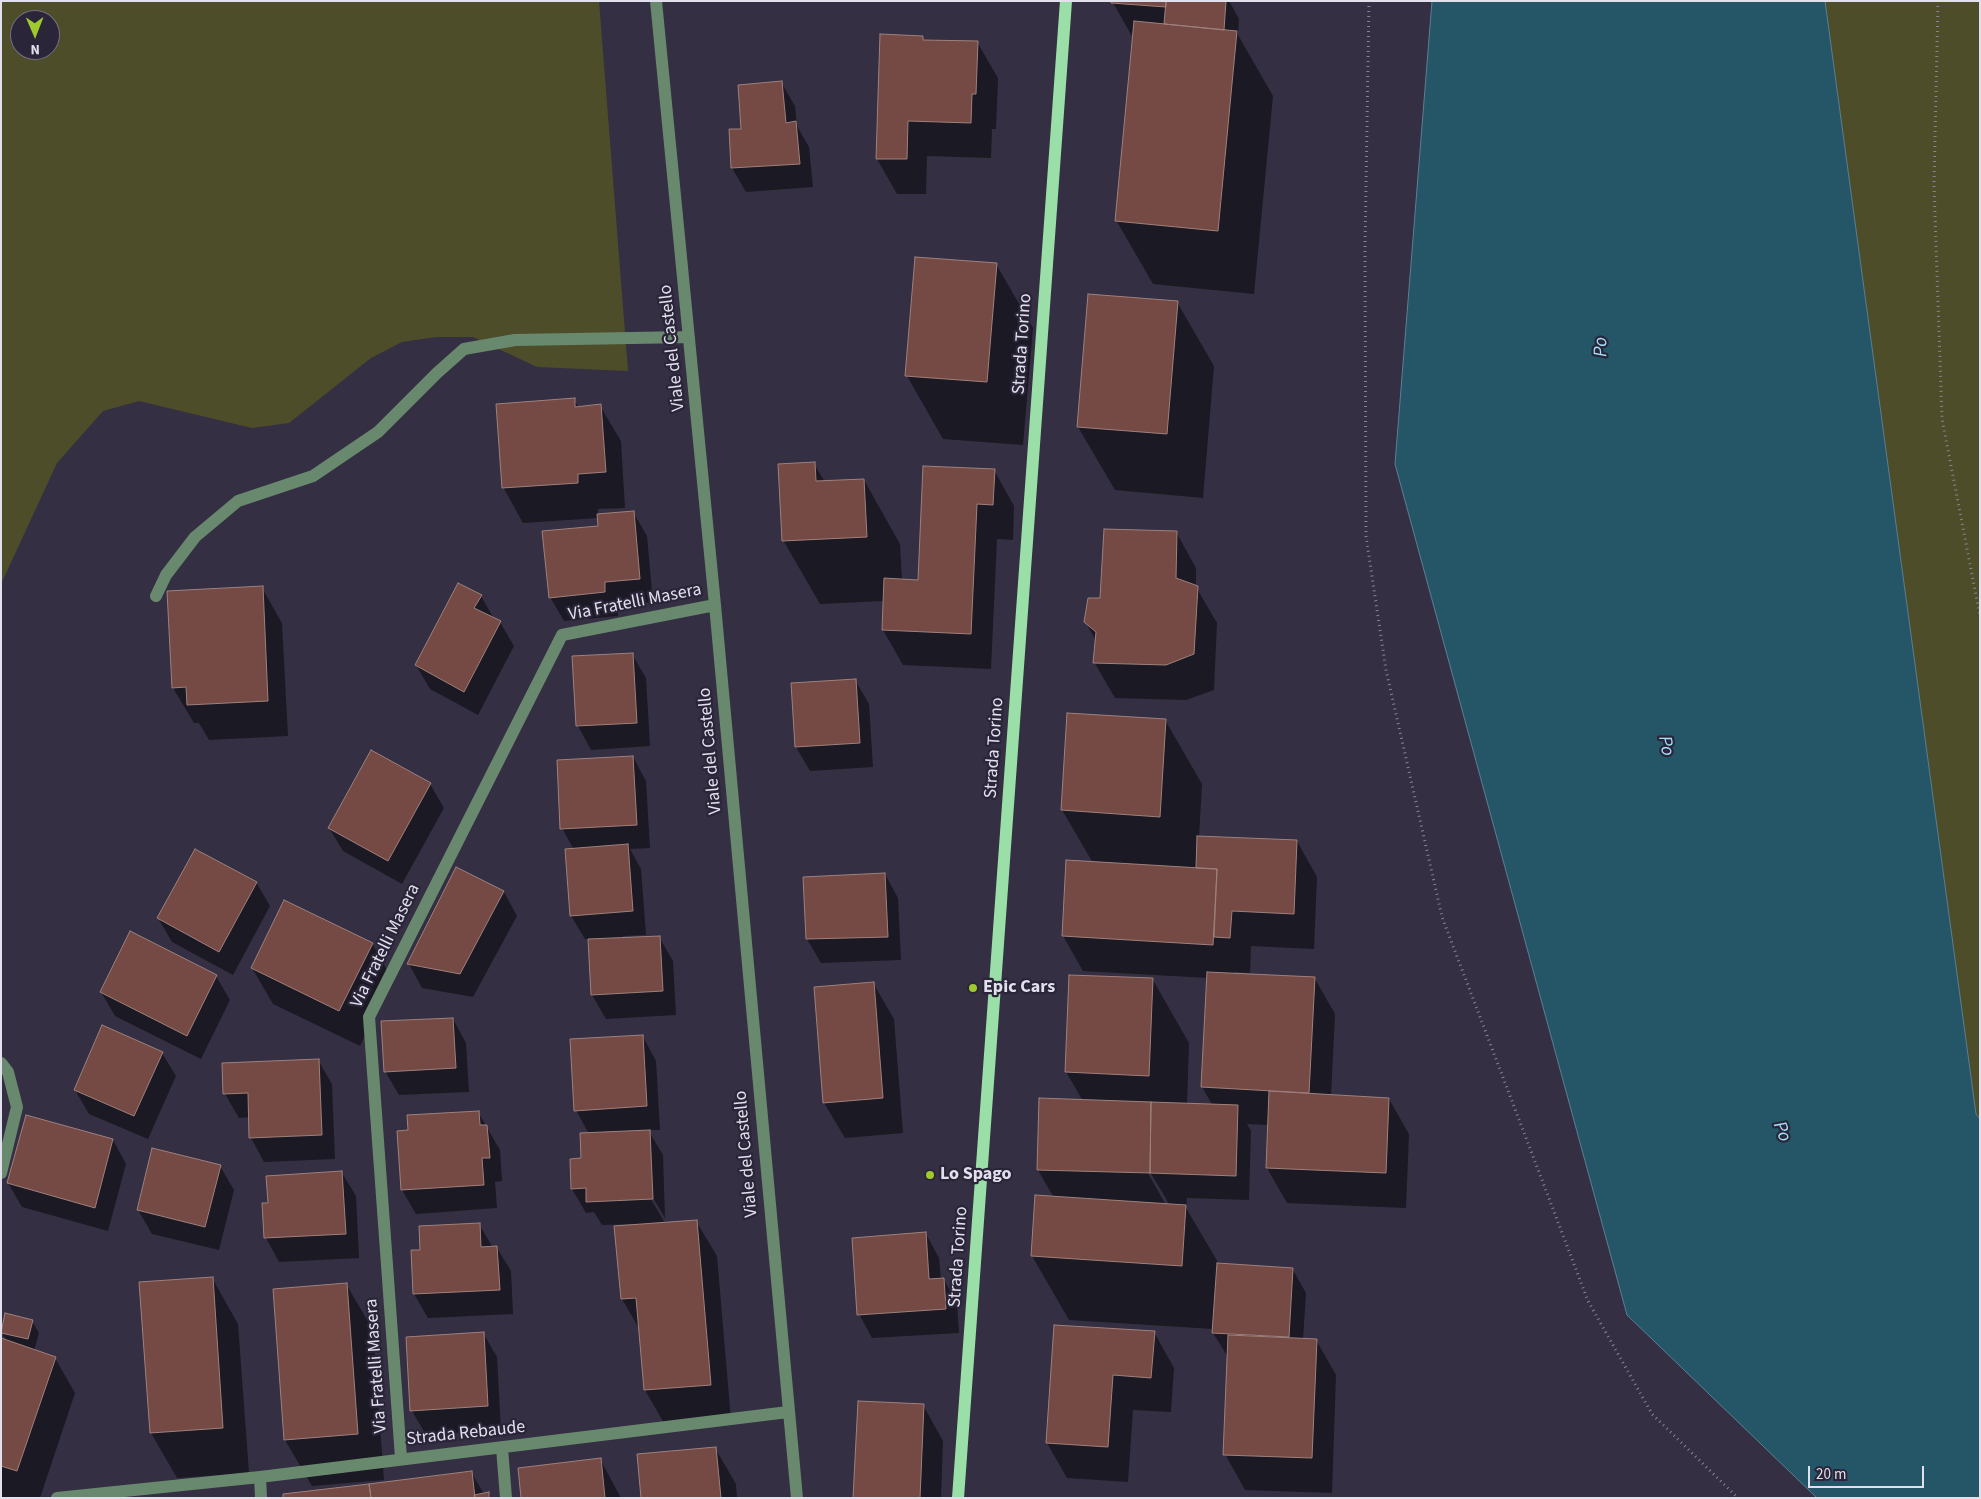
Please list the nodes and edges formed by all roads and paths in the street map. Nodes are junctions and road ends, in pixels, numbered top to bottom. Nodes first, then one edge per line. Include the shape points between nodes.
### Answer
1 (656, 1) edge
2 (1066, 1) edge
3 (1369, 1) edge
4 (1938, 1) edge
5 (690, 337) junction
6 (156, 596) dead end
7 (715, 605) junction
8 (1980, 616) edge
9 (1, 1063) edge
10 (1, 1173) edge
11 (788, 1412) junction
12 (502, 1448) junction
13 (401, 1458) junction
14 (260, 1477) junction
15 (169, 1486) junction
16 (57, 1498) edge
17 (162, 1498) edge
18 (261, 1498) edge
19 (506, 1498) edge
20 (797, 1498) edge
21 (958, 1498) edge
22 (1738, 1498) edge

1 - 5 street, Viale del Castello
2 - 21 main road, Strada Torino
3 - 22 path via 1364,248 1366,536 1386,670 1442,917 1588,1300 1652,1414
4 - 8 path via 1934,185 1942,419
5 - 6 street via 515,340 464,349 378,432 314,476 238,501 195,538 166,575
5 - 7 street, Viale del Castello
7 - 11 street, Viale del Castello
7 - 13 street, Via Fratelli Masera via 562,635 368,1016
9 - 10 street via 8,1072 17,1108
11 - 12 street, Strada Rebaude
11 - 20 street, Viale del Castello
12 - 13 street, Strada Rebaude
12 - 19 street
13 - 14 street, Strada Rebaude
14 - 15 street, Strada Rebaude
14 - 18 street
15 - 16 street, Strada Rebaude
15 - 17 street

